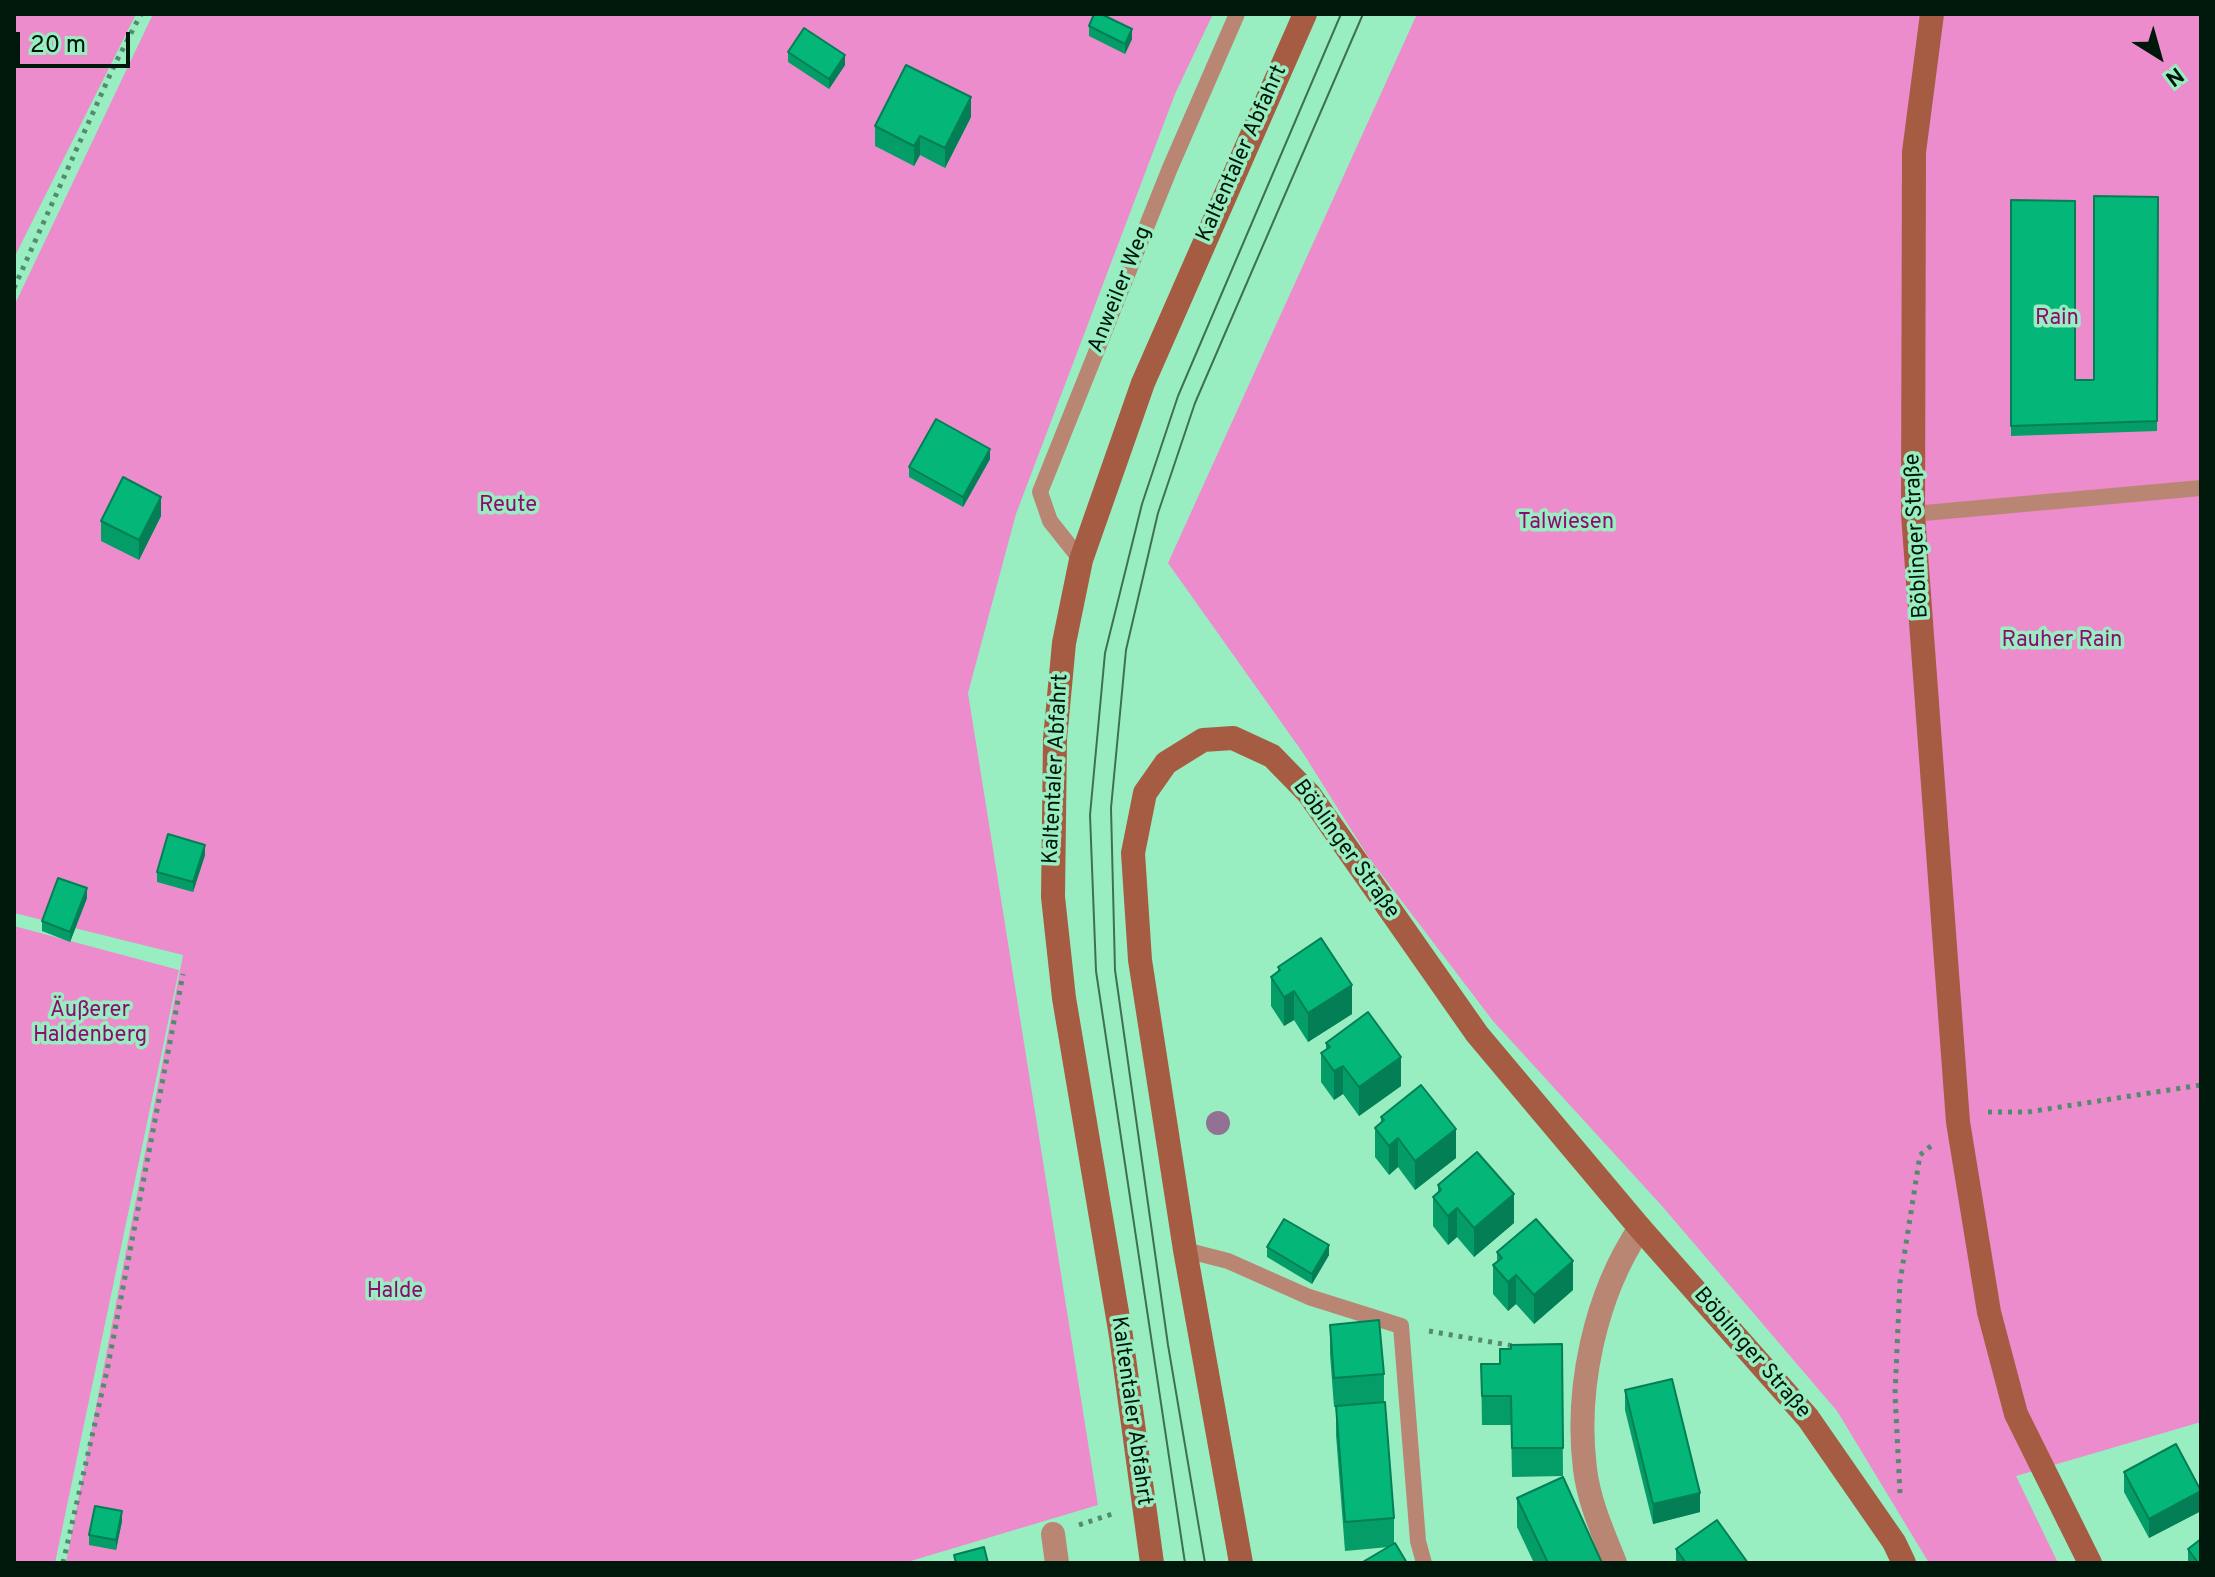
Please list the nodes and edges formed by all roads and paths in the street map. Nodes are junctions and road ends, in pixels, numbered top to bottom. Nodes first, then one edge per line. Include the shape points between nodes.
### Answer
1 (141, 14) edge
2 (1237, 14) edge
3 (1305, 14) edge
4 (1932, 14) edge
5 (14, 288) edge
6 (2201, 488) edge
7 (1913, 514) junction
8 (1081, 560) junction
9 (183, 974) dead end
10 (2201, 1085) edge
11 (1958, 1117) junction
12 (1640, 1228) junction
13 (1185, 1250) junction
14 (1401, 1326) junction
15 (1523, 1348) edge
16 (1143, 1506) junction
17 (1053, 1534) joint
18 (1895, 1556) edge
19 (63, 1563) edge
20 (1057, 1563) edge
21 (1152, 1563) edge
22 (1241, 1563) edge
23 (1424, 1563) edge
24 (1615, 1563) edge
25 (2090, 1563) edge

1 - 5 path
2 - 8 lane, Anweiler Weg via 1040,492 1050,521
3 - 8 main road, Kaltentaler Abfahrt via 1143,383
4 - 7 main road, Böblinger Straße via 1914,152
6 - 7 lane
7 - 11 main road, Böblinger Straße
8 - 16 main road, Kaltentaler Abfahrt via 1064,643 1055,739 1053,897
9 - 19 path via 108,1366
10 - 11 path via 2028,1112
11 - 18 path via 1920,1155 1900,1282
11 - 25 main road, Böblinger Straße via 1989,1312 2016,1414
12 - 13 main road, Böblinger Straße via 1477,1034 1309,794 1272,756 1233,738 1203,740 1166,763 1145,793 1133,853 1140,960
12 - 18 main road, Böblinger Straße via 1808,1418
12 - 24 street via 1618,1260 1609,1287 1583,1406 1585,1470
13 - 14 lane
13 - 22 main road, Böblinger Straße
14 - 15 path
14 - 23 lane
16 - 17 path
16 - 21 main road, Kaltentaler Abfahrt
17 - 20 street

